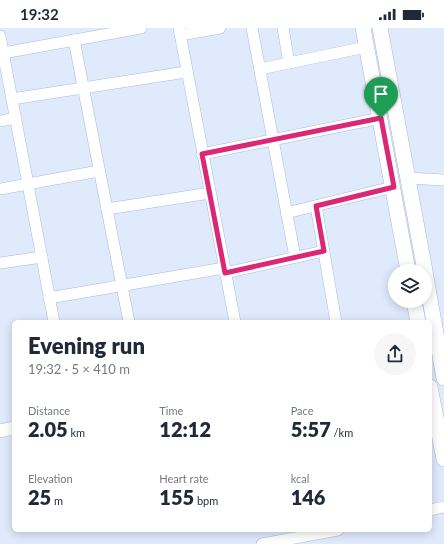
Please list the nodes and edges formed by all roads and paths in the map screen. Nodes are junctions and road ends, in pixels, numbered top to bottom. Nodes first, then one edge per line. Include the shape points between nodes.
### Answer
1 (141, 28) edge
2 (220, 28) edge
3 (252, 28) edge
4 (283, 28) edge
5 (363, 28) edge
6 (380, 28) edge
7 (98, 32) edge
8 (179, 32) edge
9 (0, 36) edge
10 (74, 40) junction
11 (366, 47) junction
12 (3, 53) junction
13 (289, 63) junction
14 (260, 69) junction
15 (186, 72) junction
16 (83, 88) junction
17 (12, 99) junction
18 (16, 118) junction
19 (381, 118) junction
20 (0, 121) edge
21 (273, 140) junction
22 (202, 154) junction
23 (99, 171) junction
24 (408, 178) junction
25 (444, 180) edge
26 (28, 184) junction
27 (394, 187) junction
28 (0, 189) edge
29 (210, 193) junction
30 (316, 206) junction
31 (107, 209) junction
32 (286, 213) junction
33 (416, 222) junction
34 (400, 224) junction
35 (324, 251) junction
36 (42, 257) junction
37 (295, 257) junction
38 (0, 263) edge
39 (407, 264) edge
40 (424, 264) edge
41 (225, 270) junction
42 (122, 286) junction
43 (50, 298) junction
44 (415, 308) edge
45 (431, 308) edge
46 (54, 320) edge
47 (129, 320) edge
48 (235, 320) edge
49 (336, 320) edge
50 (418, 320) edge
51 (444, 378) edge
52 (432, 397) edge
53 (12, 428) edge
54 (0, 431) edge
55 (444, 459) edge
56 (444, 507) edge
57 (432, 510) edge
58 (327, 532) edge
59 (262, 544) edge

1 - 7 street
2 - 8 street
3 - 14 street
4 - 13 street
5 - 11 main road
6 - 24 main road
7 - 10 street
8 - 15 street
9 - 12 street
10 - 12 street
10 - 16 street
11 - 13 street
11 - 19 main road
12 - 17 street
13 - 14 street
14 - 21 street
15 - 16 street
15 - 22 street
16 - 17 street
16 - 23 street
17 - 18 street
18 - 20 street
18 - 26 street
19 - 21 street
19 - 27 main road
21 - 22 street
21 - 32 street
22 - 29 street
23 - 26 street
23 - 31 street
24 - 25 street
24 - 33 main road
26 - 28 street
26 - 36 street
27 - 30 street
27 - 34 main road
29 - 31 street
29 - 41 street
30 - 32 street
30 - 35 street
31 - 42 street
32 - 37 street
33 - 34 main road
33 - 40 main road
34 - 39 main road
35 - 37 street
35 - 49 street
36 - 38 street
36 - 43 street
37 - 41 street
41 - 42 street
41 - 48 street
42 - 43 street
42 - 47 street
43 - 46 street
44 - 50 main road
45 - 51 main road
52 - 55 main road
53 - 54 street
56 - 57 street
58 - 59 street

